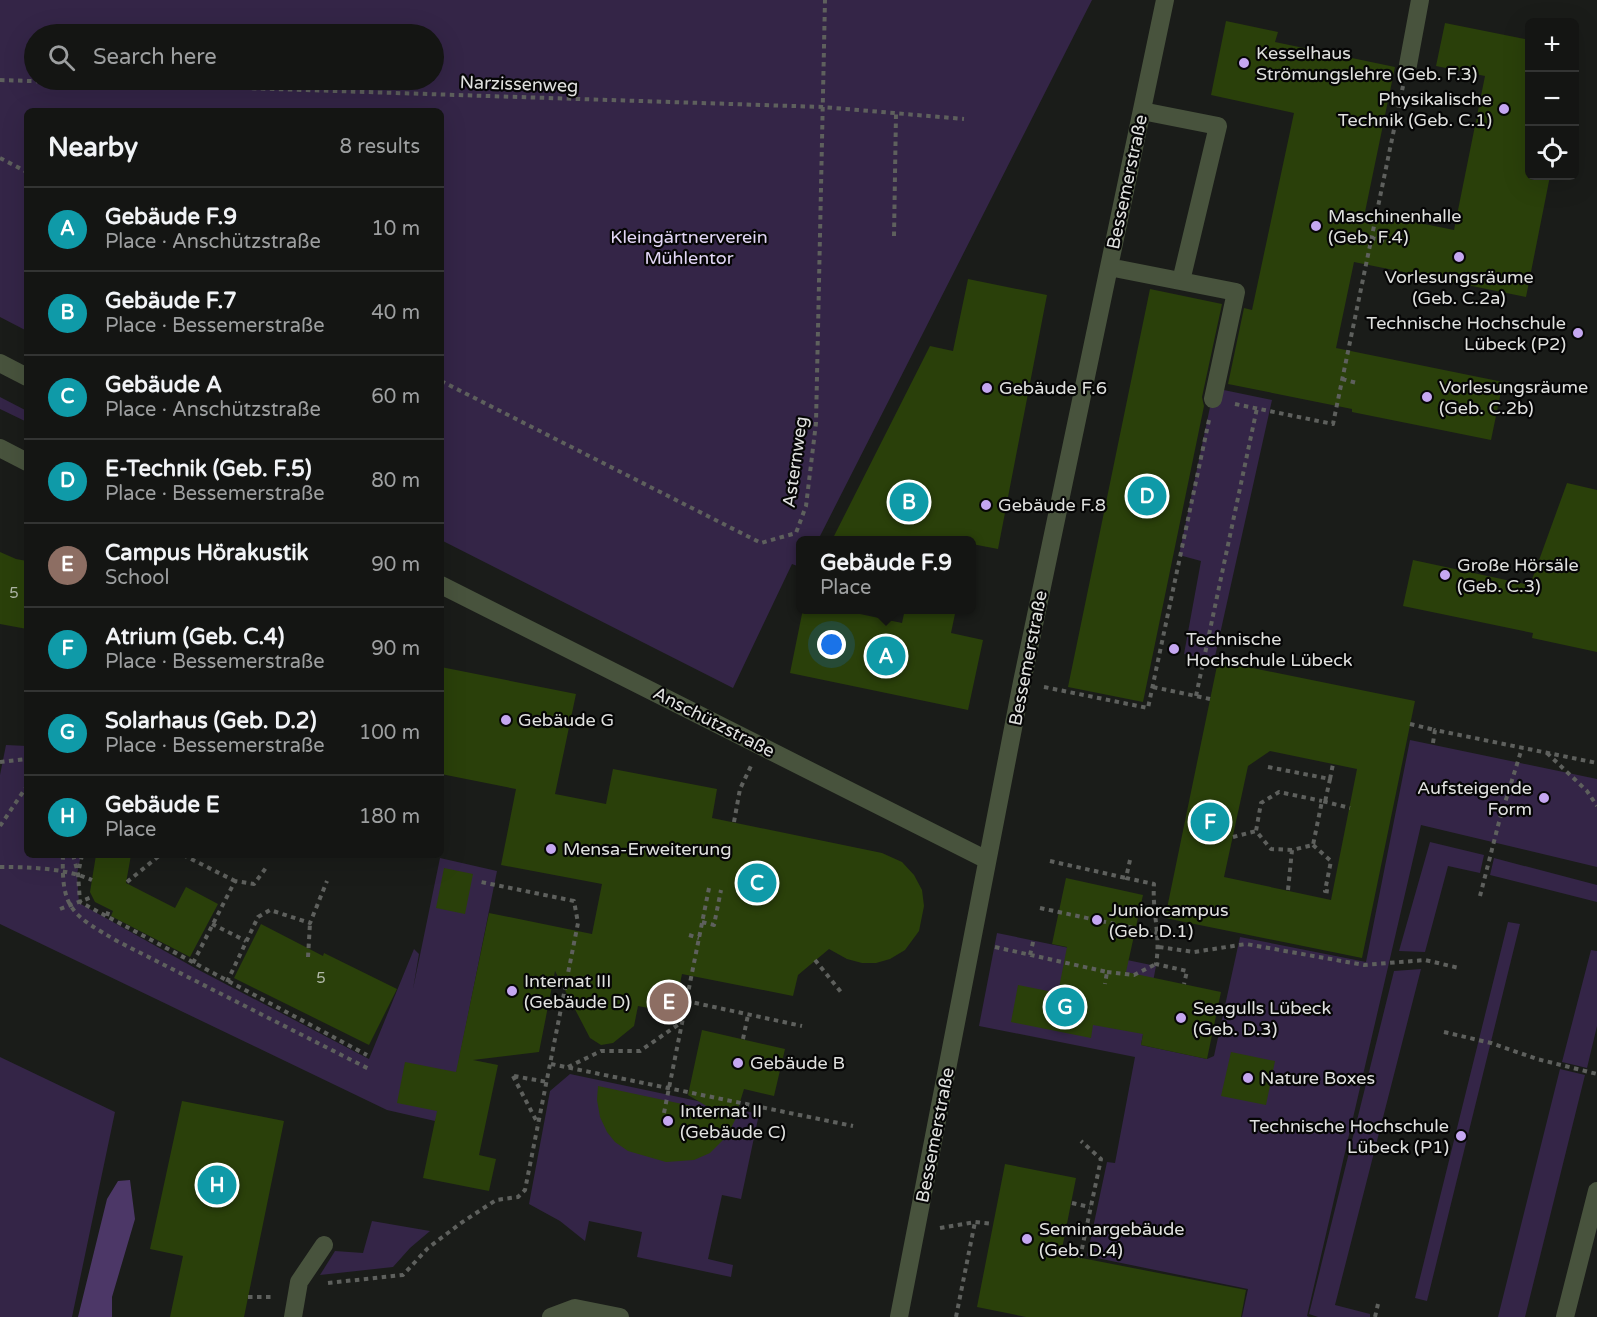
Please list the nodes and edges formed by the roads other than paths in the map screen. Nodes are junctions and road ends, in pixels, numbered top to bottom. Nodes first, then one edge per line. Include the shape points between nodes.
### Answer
1 (1165, 0) edge
2 (1420, 0) edge
3 (1408, 65) road end
4 (1142, 111) junction
5 (1109, 267) junction
6 (1181, 281) junction
7 (0, 363) edge
8 (24, 375) edge
9 (1213, 399) road end
10 (0, 448) edge
11 (24, 460) edge
12 (444, 587) edge
13 (987, 860) junction
14 (1597, 1191) edge
15 (324, 1245) dead end
16 (293, 1317) edge
17 (551, 1317) edge
18 (620, 1317) edge
19 (899, 1317) edge
20 (1565, 1317) edge

1 - 4 street, Bessemerstraße
2 - 3 street
4 - 5 street, Bessemerstraße
4 - 6 street via 1218,126
5 - 6 street
5 - 13 street, Bessemerstraße
6 - 9 street via 1236,292
7 - 8 street
10 - 11 street
12 - 13 street, Anschützstraße
13 - 19 street, Bessemerstraße
14 - 20 street
15 - 16 street via 299,1282
17 - 18 street via 575,1308

